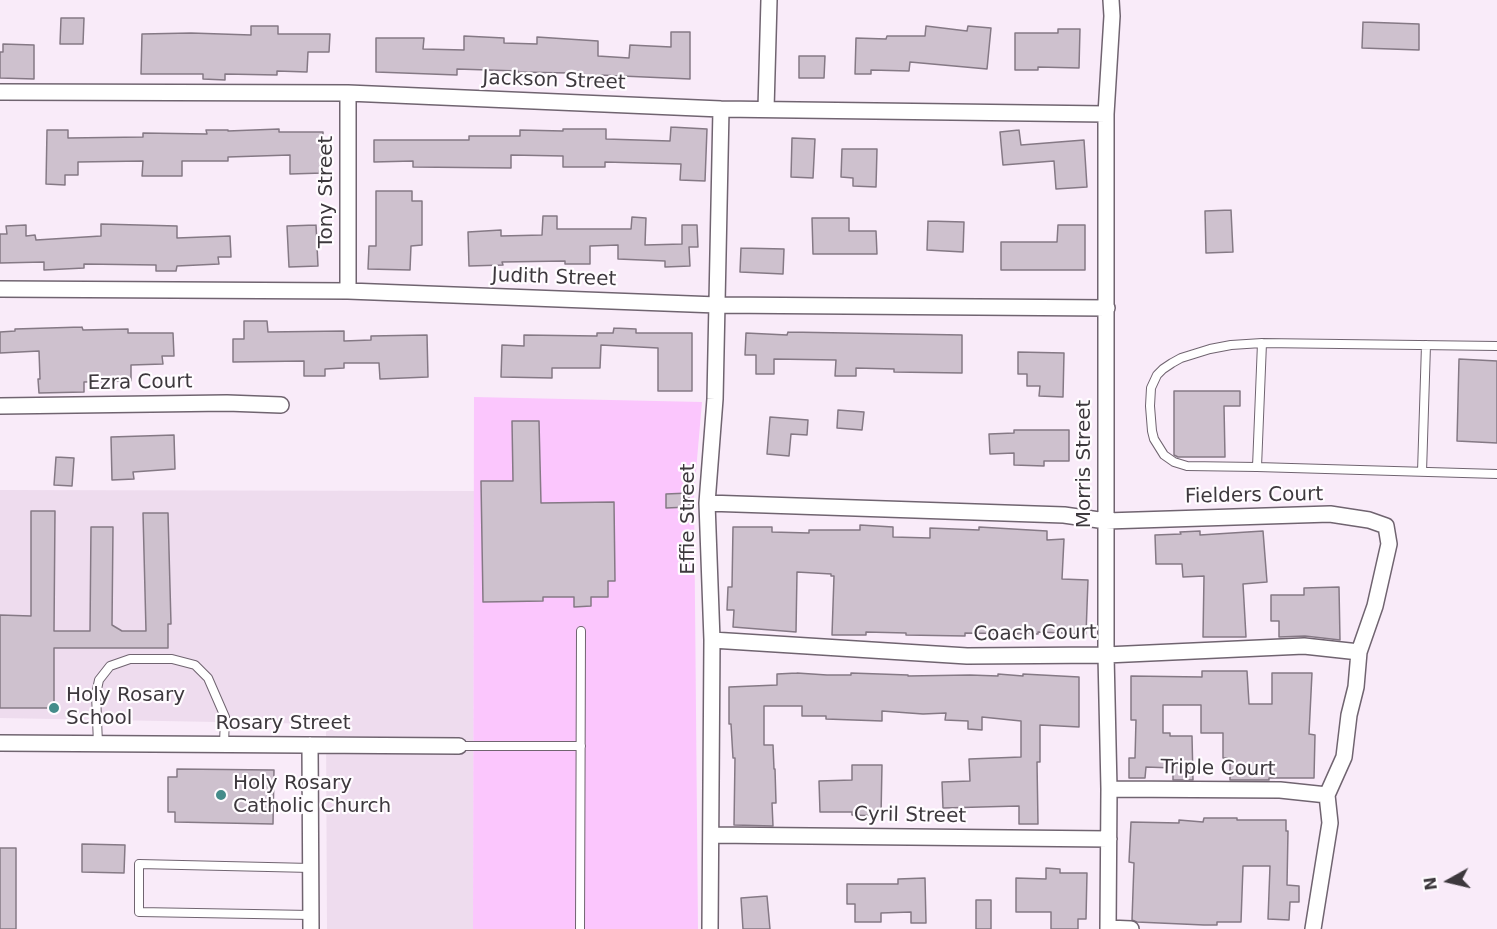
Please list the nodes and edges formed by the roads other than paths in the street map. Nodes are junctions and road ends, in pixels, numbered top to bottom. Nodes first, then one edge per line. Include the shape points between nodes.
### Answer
1 (769, 0) edge
2 (1111, 0) edge
3 (0, 92) edge
4 (348, 93) junction
5 (766, 109) junction
6 (721, 110) junction
7 (1106, 114) junction
8 (0, 289) edge
9 (348, 291) junction
10 (717, 305) junction
11 (1107, 308) junction
12 (1262, 343) junction
13 (1425, 345) junction
14 (1497, 346) edge
15 (281, 405) dead end
16 (0, 406) edge
17 (1257, 467) junction
18 (1422, 472) junction
19 (1497, 474) edge
20 (707, 503) junction
21 (1106, 521) junction
22 (581, 631) dead end
23 (712, 640) junction
24 (1359, 651) junction
25 (1106, 654) junction
26 (0, 743) edge
27 (98, 744) junction
28 (225, 744) junction
29 (310, 745) junction
30 (459, 746) joint
31 (581, 746) junction
32 (1109, 789) junction
33 (1327, 795) junction
34 (711, 835) junction
35 (1109, 839) junction
36 (311, 868) junction
37 (311, 922) edge
38 (580, 929) edge
39 (710, 929) edge
40 (1108, 929) edge
41 (1131, 929) edge
42 (1313, 929) edge

1 - 5 street
2 - 7 street, Morris Street
3 - 4 street, Jackson Street
4 - 6 street, Jackson Street
4 - 9 street, Tony Street
5 - 6 street, Jackson Street
5 - 7 street, Jackson Street
6 - 10 street, Effie Street
7 - 11 street, Morris Street
8 - 9 street, Judith Street
9 - 10 street, Judith Street
10 - 11 street, Judith Street
10 - 20 street, Effie Street
11 - 21 street, Morris Street
12 - 13 lane
12 - 17 lane
12 - 17 lane via 1210,349 1172,363 1157,375 1150,406 1154,439 1174,462 1187,466
13 - 14 lane
13 - 18 lane
15 - 16 street, Ezra Court
17 - 18 lane
18 - 19 lane
20 - 21 street, Fielders Court via 1064,515
20 - 23 street, Effie Street
21 - 24 street, Fielders Court via 1330,514 1386,526 1389,544 1376,606
21 - 25 street, Morris Street
22 - 31 lane
23 - 25 street, Coach Court via 967,656
23 - 34 street, Effie Street
24 - 25 street, Coach Court via 1304,646
24 - 33 street, Fielders Court via 1344,757
25 - 32 street, Morris Street
26 - 27 street, Rosary Street
27 - 28 street, Rosary Street
27 - 28 lane via 96,694 99,680 110,666 130,659 172,658 195,665 208,678 225,717
28 - 29 street, Rosary Street
29 - 30 street, Rosary Street
29 - 36 street
30 - 31 lane
31 - 38 lane
32 - 33 street, Triple Court via 1280,790
32 - 35 street, Morris Street
33 - 42 street, Fielders Court via 1330,823
34 - 35 street, Cyril Street
34 - 39 street, Effie Street
35 - 40 street, Morris Street
36 - 37 street
36 - 37 lane via 140,864 139,912
40 - 41 street

